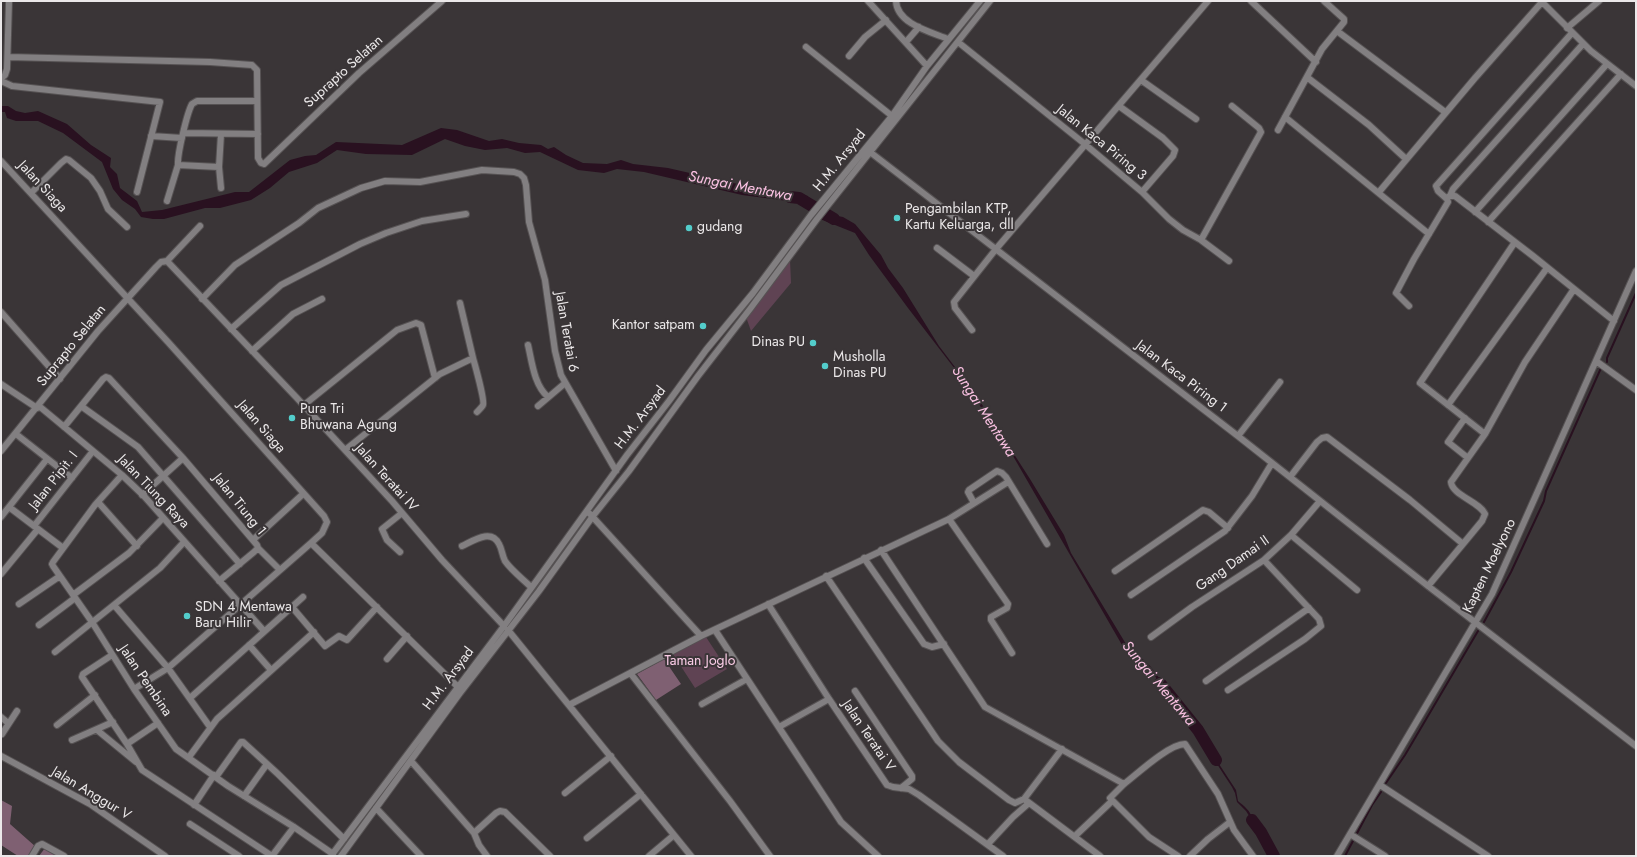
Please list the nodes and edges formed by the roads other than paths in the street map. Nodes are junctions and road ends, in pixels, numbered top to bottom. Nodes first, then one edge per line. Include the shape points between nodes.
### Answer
1 (9, 1) edge
2 (442, 1) edge
3 (868, 1) edge
4 (896, 1) edge
5 (980, 1) edge
6 (990, 1) edge
7 (1208, 1) edge
8 (1251, 1) edge
9 (1324, 1) edge
10 (1541, 1) edge
11 (1599, 1) edge
12 (886, 20) junction
13 (919, 27) junction
14 (1567, 28) junction
15 (1337, 31) junction
16 (1572, 33) junction
17 (948, 40) junction
18 (906, 42) junction
19 (958, 42) junction
20 (1583, 44) junction
21 (806, 47) dead end
22 (849, 56) dead end
23 (8, 57) junction
24 (1316, 62) junction
25 (1607, 64) junction
26 (927, 66) junction
27 (1621, 74) junction
28 (1308, 78) junction
29 (1, 80) edge
30 (1141, 80) junction
31 (1636, 86) edge
32 (257, 101) junction
33 (1119, 106) junction
34 (1232, 106) dead end
35 (1445, 112) junction
36 (892, 116) junction
37 (1285, 117) junction
38 (1196, 119) dead end
39 (1278, 130) dead end
40 (221, 134) junction
41 (258, 134) junction
42 (151, 136) junction
43 (183, 136) junction
44 (1086, 145) junction
45 (870, 152) junction
46 (1406, 159) junction
47 (1, 160) edge
48 (178, 165) junction
49 (219, 167) junction
50 (221, 188) dead end
51 (31, 192) junction
52 (137, 192) dead end
53 (1142, 192) junction
54 (1379, 192) junction
55 (1448, 197) junction
56 (167, 201) dead end
57 (1475, 212) junction
58 (466, 214) dead end
59 (1488, 222) junction
60 (200, 226) dead end
61 (127, 227) dead end
62 (1429, 234) junction
63 (1201, 240) junction
64 (1515, 242) junction
65 (937, 248) dead end
66 (996, 249) junction
67 (167, 261) junction
68 (1229, 261) dead end
69 (1547, 268) junction
70 (1636, 272) edge
71 (974, 276) junction
72 (1574, 289) junction
73 (128, 298) junction
74 (322, 299) dead end
75 (202, 300) junction
76 (460, 303) dead end
77 (1409, 306) dead end
78 (1, 312) edge
79 (1614, 321) junction
80 (231, 329) junction
81 (972, 330) dead end
82 (528, 345) dead end
83 (252, 351) junction
84 (473, 358) junction
85 (1596, 360) junction
86 (435, 378) junction
87 (60, 379) junction
88 (1280, 382) dead end
89 (1, 384) edge
90 (564, 384) junction
91 (1636, 390) edge
92 (548, 397) junction
93 (304, 405) junction
94 (1448, 405) junction
95 (81, 406) junction
96 (538, 406) dead end
97 (38, 407) junction
98 (477, 412) dead end
99 (1465, 418) junction
100 (64, 427) junction
101 (16, 434) junction
102 (1484, 434) junction
103 (1238, 436) junction
104 (345, 450) junction
105 (1, 451) edge
106 (93, 451) junction
107 (183, 458) junction
108 (1468, 458) junction
109 (47, 459) junction
110 (1272, 463) junction
111 (616, 471) junction
112 (122, 475) junction
113 (164, 476) junction
114 (1290, 477) junction
115 (72, 478) junction
116 (1008, 482) junction
117 (303, 494) junction
118 (142, 495) junction
119 (1320, 501) junction
120 (98, 502) junction
121 (974, 503) junction
122 (9, 507) junction
123 (588, 512) junction
124 (402, 513) junction
125 (593, 516) junction
126 (1, 517) edge
127 (163, 518) junction
128 (949, 519) junction
129 (36, 527) junction
130 (1228, 528) junction
131 (1290, 535) junction
132 (254, 539) junction
133 (184, 542) junction
134 (311, 543) junction
135 (1047, 544) dead end
136 (1463, 544) junction
137 (137, 546) junction
138 (462, 546) dead end
139 (62, 548) junction
140 (258, 548) junction
141 (881, 550) junction
142 (400, 552) dead end
143 (864, 558) junction
144 (1264, 560) junction
145 (240, 564) junction
146 (280, 570) junction
147 (1114, 571) dead end
148 (1, 574) edge
149 (60, 576) junction
150 (826, 576) junction
151 (219, 582) junction
152 (1428, 586) junction
153 (531, 587) junction
154 (1356, 590) dead end
155 (1130, 595) dead end
156 (74, 596) junction
157 (303, 597) dead end
158 (19, 604) dead end
159 (768, 604) junction
160 (114, 605) junction
161 (240, 606) junction
162 (292, 607) junction
163 (377, 607) junction
164 (1309, 608) junction
165 (92, 622) junction
166 (1476, 623) junction
167 (39, 625) dead end
168 (506, 628) junction
169 (715, 630) junction
170 (264, 631) junction
171 (314, 632) junction
172 (407, 636) junction
173 (700, 636) junction
174 (1151, 637) dead end
175 (944, 644) junction
176 (249, 645) junction
177 (55, 652) dead end
178 (1012, 653) dead end
179 (112, 655) junction
180 (386, 659) dead end
181 (168, 668) junction
182 (271, 670) junction
183 (631, 674) junction
184 (747, 679) junction
185 (1206, 681) dead end
186 (458, 687) junction
187 (134, 689) junction
188 (1228, 690) dead end
189 (855, 691) dead end
190 (95, 696) junction
191 (190, 698) junction
192 (829, 699) junction
193 (702, 704) dead end
194 (569, 705) junction
195 (18, 711) dead end
196 (1, 718) edge
197 (113, 722) junction
198 (8, 723) junction
199 (158, 723) junction
200 (57, 725) dead end
201 (210, 727) junction
202 (779, 727) junction
203 (97, 730) junction
204 (2, 734) edge
205 (72, 740) dead end
206 (127, 744) junction
207 (1636, 746) edge
208 (1062, 749) junction
209 (1, 756) edge
210 (611, 756) junction
211 (189, 757) junction
212 (411, 761) junction
213 (266, 764) junction
214 (138, 765) junction
215 (215, 776) junction
216 (1124, 784) junction
217 (1380, 785) junction
218 (901, 788) junction
219 (565, 793) dead end
220 (641, 794) junction
221 (244, 796) junction
222 (1027, 801) junction
223 (1112, 801) junction
224 (194, 805) junction
225 (376, 808) junction
226 (1230, 822) junction
227 (190, 824) dead end
228 (294, 827) junction
229 (353, 827) junction
230 (359, 831) junction
231 (474, 832) junction
232 (1350, 834) junction
233 (674, 835) junction
234 (1075, 836) junction
235 (587, 838) dead end
236 (344, 839) junction
237 (988, 844) junction
238 (332, 855) edge
239 (32, 856) edge
240 (64, 856) edge
241 (165, 856) edge
242 (239, 856) edge
243 (272, 856) edge
244 (341, 856) edge
245 (421, 856) edge
246 (487, 856) edge
247 (550, 856) edge
248 (649, 856) edge
249 (691, 856) edge
250 (770, 856) edge
251 (878, 856) edge
252 (1003, 856) edge
253 (1100, 856) edge
254 (1178, 856) edge
255 (1190, 856) edge
256 (1253, 856) edge
257 (1337, 856) edge
258 (1385, 856) edge
259 (1488, 856) edge

1 - 23 street
2 - 41 street, Suprapto Selatan via 359,73 264,164 258,158
3 - 12 street
4 - 13 street via 902,16
5 - 17 street, H.M. Arsyad
6 - 19 street, H.M. Arsyad
7 - 30 street
8 - 24 street
9 - 15 street via 1344,19
10 - 14 street
10 - 35 street
11 - 14 street
12 - 18 street
12 - 22 street
13 - 17 street
13 - 18 street
14 - 16 street
15 - 24 street via 1322,49
15 - 35 street
16 - 20 street
16 - 55 street via 1437,185 1437,189
17 - 26 street, H.M. Arsyad
18 - 26 street
19 - 44 street, Jalan Kaca Piring 3
19 - 45 street, H.M. Arsyad
20 - 25 street
20 - 55 street
21 - 36 street
23 - 29 street via 7,72
23 - 32 street via 250,64 257,70
24 - 28 street
25 - 27 street
25 - 57 street
26 - 36 street, H.M. Arsyad
27 - 31 street
27 - 59 street
28 - 37 street
28 - 46 street via 1369,125
29 - 42 street via 12,86 158,101 160,104
30 - 33 street
30 - 38 street
32 - 41 street
32 - 43 street via 194,102 190,106
33 - 44 street
33 - 53 street via 1163,138 1175,150 1173,156
34 - 63 street via 1260,128 1261,132
35 - 46 street
36 - 111 street, H.M. Arsyad via 706,350
37 - 39 street
37 - 54 street
40 - 41 street
40 - 43 street
40 - 49 street
42 - 43 street
42 - 52 street
43 - 48 street
44 - 53 street, Jalan Kaca Piring 3
44 - 66 street
45 - 66 street, Jalan Kaca Piring 1
45 - 125 street, H.M. Arsyad
46 - 54 street
47 - 51 street, Jalan Siaga
48 - 49 street
48 - 56 street
49 - 50 street
51 - 61 street via 66,159 69,160 91,178 108,209
51 - 73 street, Jalan Siaga
53 - 63 street, Jalan Kaca Piring 3 via 1178,226
54 - 62 street
55 - 57 street via 1455,196
55 - 62 street via 1448,202
57 - 59 street
58 - 80 street via 422,221 352,248 282,285
59 - 64 street
60 - 67 street, Suprapto Selatan
62 - 77 street via 1396,293
63 - 68 street, Jalan Kaca Piring 3
64 - 69 street
64 - 94 street via 1420,383
65 - 71 street
66 - 71 street
66 - 103 street, Jalan Kaca Piring 1
67 - 73 street, Suprapto Selatan via 160,262
67 - 75 street, Jalan Teratai IV
69 - 72 street
69 - 94 street
70 - 79 street, Kapten Moelyono
71 - 81 street via 954,302
72 - 79 street
72 - 102 street via 1525,362
73 - 87 street, Suprapto Selatan
73 - 117 street, Jalan Siaga
74 - 83 street via 293,314
75 - 80 street, Jalan Teratai IV
75 - 90 street, Jalan Teratai 6 via 235,265 318,208 361,188 385,181 420,182 482,170 514,172 524,178 526,185 529,222 545,280 555,351
76 - 84 street
78 - 87 street
79 - 85 street, Kapten Moelyono
80 - 83 street, Jalan Teratai IV
82 - 92 street via 535,376 543,393
83 - 93 street, Jalan Teratai IV
84 - 86 street
84 - 98 street via 484,400
85 - 91 street
85 - 166 street, Kapten Moelyono via 1513,549
86 - 93 street via 421,324 416,323 392,333
86 - 104 street
87 - 97 street, Suprapto Selatan
88 - 103 street
89 - 97 street, Jalan Tiung Raya
90 - 92 street
90 - 111 street, Jalan Teratai 6
92 - 96 street
93 - 104 street, Jalan Teratai IV
94 - 99 street
95 - 100 street
95 - 107 street, Jalan Tiung 1 via 103,379 109,378
95 - 113 street via 133,443
97 - 100 street, Jalan Tiung Raya
97 - 101 street, Suprapto Selatan
99 - 102 street
99 - 108 street via 1448,442
100 - 106 street, Jalan Tiung Raya
101 - 105 street, Suprapto Selatan
101 - 109 street
102 - 108 street
103 - 110 street, Jalan Kaca Piring 1
104 - 124 street, Jalan Teratai IV
106 - 112 street, Jalan Tiung Raya
106 - 115 street, Jalan Pipit. I
107 - 113 street
107 - 132 street, Jalan Tiung 1
108 - 136 street via 1451,485 1485,514
109 - 115 street
109 - 122 street
110 - 114 street, Jalan Kaca Piring 1
110 - 130 street
111 - 123 street, H.M. Arsyad
112 - 118 street, Jalan Tiung Raya
112 - 120 street, Jalan Pembina
113 - 118 street
113 - 145 street
114 - 119 street, Jalan Kaca Piring 1
114 - 136 street via 1317,442 1327,437
115 - 129 street, Jalan Pipit. I
116 - 121 street
116 - 121 street via 1002,473 997,471 969,490
116 - 135 street
117 - 132 street
117 - 134 street, Jalan Siaga via 327,522 322,533
118 - 127 street, Jalan Tiung Raya
119 - 131 street, Gang Damai II
119 - 152 street, Jalan Kaca Piring 1
120 - 137 street
120 - 139 street, Jalan Pembina
121 - 128 street
122 - 126 street
122 - 129 street
123 - 125 street
123 - 153 street, H.M. Arsyad
124 - 142 street via 382,529 387,540
124 - 168 street, Jalan Teratai IV
125 - 168 street, H.M. Arsyad via 539,591
125 - 173 street
127 - 133 street, Jalan Tiung Raya
127 - 137 street
128 - 141 street
128 - 178 street via 1008,604 1007,608 991,617 991,620
129 - 139 street
129 - 148 street, Jalan Pipit. I
130 - 147 street via 1203,510
130 - 155 street
131 - 144 street, Gang Damai II
131 - 154 street
132 - 140 street, Jalan Tiung 1
133 - 151 street, Jalan Tiung Raya
133 - 160 street via 166,562
134 - 146 street, Jalan Siaga
134 - 163 street
136 - 152 street
137 - 156 street
138 - 153 street via 485,536 493,536 510,568
139 - 149 street, Jalan Pembina via 52,564
140 - 145 street, Jalan Tiung 1
140 - 146 street
141 - 143 street
141 - 175 street
143 - 150 street
143 - 175 street via 924,644 932,647
144 - 164 street
144 - 174 street, Gang Damai II
145 - 151 street, Jalan Tiung 1
146 - 161 street, Jalan Siaga
149 - 156 street, Jalan Pembina
149 - 158 street
150 - 159 street
150 - 222 street via 942,746 1009,800 1015,803
151 - 161 street, Jalan Tiung Raya
152 - 166 street, Jalan Kaca Piring 1
153 - 168 street, H.M. Arsyad
156 - 165 street, Jalan Pembina
156 - 167 street
157 - 162 street
159 - 169 street
159 - 192 street, Jalan Teratai V
160 - 165 street
160 - 181 street
161 - 170 street, Jalan Tiung Raya
161 - 181 street, Jalan Siaga
162 - 170 street
162 - 171 street
163 - 171 street via 347,640 339,636 325,646
163 - 172 street
164 - 185 street
164 - 188 street via 1321,622 1318,628
165 - 177 street
165 - 179 street, Jalan Pembina
166 - 207 street, Jalan Kaca Piring 1
166 - 217 street, Kapten Moelyono
168 - 186 street, H.M. Arsyad
168 - 194 street, Jalan Teratai IV
168 - 212 street, H.M. Arsyad
169 - 173 street
169 - 184 street
170 - 176 street
171 - 182 street
172 - 180 street
172 - 186 street
173 - 183 street
175 - 208 street via 985,707
176 - 182 street
176 - 191 street
179 - 187 street, Jalan Pembina
179 - 190 street via 82,675
181 - 187 street, Jalan Siaga
181 - 191 street
182 - 201 street
183 - 194 street
183 - 250 street
184 - 193 street
184 - 202 street
186 - 229 street, H.M. Arsyad
187 - 199 street, Jalan Pembina
189 - 218 street via 912,776 912,779
190 - 197 street
190 - 200 street
191 - 201 street
192 - 202 street
192 - 218 street, Jalan Teratai V via 887,785
194 - 210 street, Jalan Teratai IV
195 - 198 street
196 - 198 street
197 - 203 street
197 - 206 street
198 - 204 street
199 - 206 street
199 - 211 street, Jalan Pembina via 176,749
201 - 211 street
202 - 251 street via 841,822
203 - 205 street
203 - 214 street
206 - 214 street
208 - 216 street
208 - 222 street
209 - 241 street, Jalan Anggur V via 90,804
210 - 219 street
210 - 220 street, Jalan Teratai IV
211 - 215 street, Jalan Pembina
212 - 225 street, H.M. Arsyad
212 - 231 street
213 - 215 street via 242,742
213 - 221 street
213 - 236 street
214 - 224 street via 147,774
215 - 221 street, Jalan Pembina
215 - 224 street
216 - 223 street via 1110,796
216 - 226 street via 1175,746 1184,744 1218,794
217 - 232 street, Kapten Moelyono
217 - 259 street
218 - 237 street, Jalan Teratai V via 919,795
220 - 233 street, Jalan Teratai IV
220 - 235 street
221 - 228 street, Jalan Pembina
222 - 234 street
222 - 237 street
223 - 234 street
223 - 254 street via 1149,837
224 - 243 street
225 - 230 street, H.M. Arsyad
225 - 245 street
226 - 255 street
226 - 256 street
227 - 242 street
228 - 238 street, Jalan Pembina
228 - 243 street
229 - 230 street
229 - 236 street, H.M. Arsyad
230 - 244 street, H.M. Arsyad
231 - 246 street
231 - 247 street via 496,813 505,812
232 - 257 street, Kapten Moelyono
232 - 258 street
233 - 248 street
233 - 249 street, Jalan Teratai IV
234 - 253 street
236 - 238 street, H.M. Arsyad
237 - 252 street, Jalan Teratai V
239 - 240 street via 42,844

